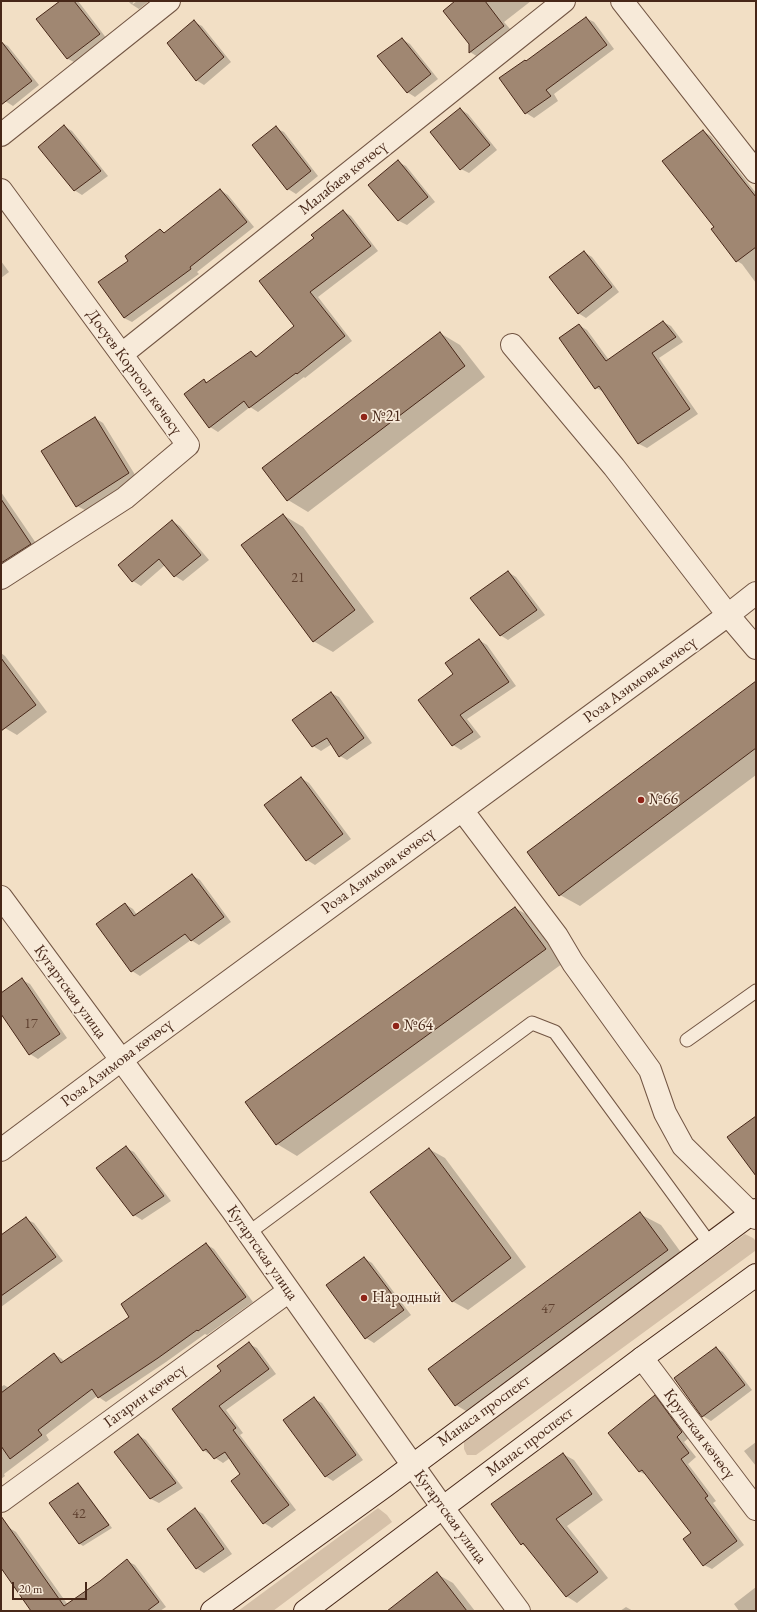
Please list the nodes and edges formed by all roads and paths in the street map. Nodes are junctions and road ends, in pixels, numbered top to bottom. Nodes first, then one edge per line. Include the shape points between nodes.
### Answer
1 (169, 1) edge
2 (564, 1) edge
3 (622, 1) edge
4 (1, 135) edge
5 (756, 172) edge
6 (1, 190) edge
7 (512, 345) dead end
8 (122, 354) junction
9 (1, 578) edge
10 (756, 593) edge
11 (728, 615) junction
12 (756, 648) edge
13 (462, 810) junction
14 (1, 897) edge
15 (756, 991) edge
16 (687, 1040) dead end
17 (120, 1061) junction
18 (1, 1150) edge
19 (754, 1214) edge
20 (248, 1234) junction
21 (710, 1244) junction
22 (756, 1275) edge
23 (289, 1291) junction
24 (642, 1358) junction
25 (412, 1465) junction
26 (1, 1501) edge
27 (443, 1508) junction
28 (756, 1509) edge
29 (212, 1611) edge
30 (305, 1611) edge
31 (519, 1611) edge

1 - 4 street
2 - 8 street, Малабаев көчөсү
3 - 5 street
6 - 8 street, Досуев Коргоол көчөсү
7 - 11 street via 614,467
8 - 9 street, Досуев Коргоол көчөсү via 188,445 125,498
10 - 11 street, Роза Азимова көчөсү
11 - 12 street
11 - 13 street, Роза Азимова көчөсү
13 - 17 street, Роза Азимова көчөсү
13 - 19 street via 557,936 573,963 650,1070 665,1113 683,1146
14 - 17 street, Кугартская улица
15 - 16 lane
17 - 18 street, Роза Азимова көчөсү
17 - 20 street, Кугартская улица
19 - 21 street, Манаса проспект
20 - 21 lane via 532,1023 555,1032
20 - 23 street, Кугартская улица
21 - 25 street, Манаса проспект
22 - 24 street, Манас проспект
23 - 25 street, Кугартская улица
23 - 26 street, Гагарин көчөсү
24 - 27 street, Манас проспект
24 - 28 street, Крупская көчөсү
25 - 27 street, Кугартская улица
25 - 29 street, Манаса проспект
27 - 30 street, Манас проспект
27 - 31 street, Кугартская улица

